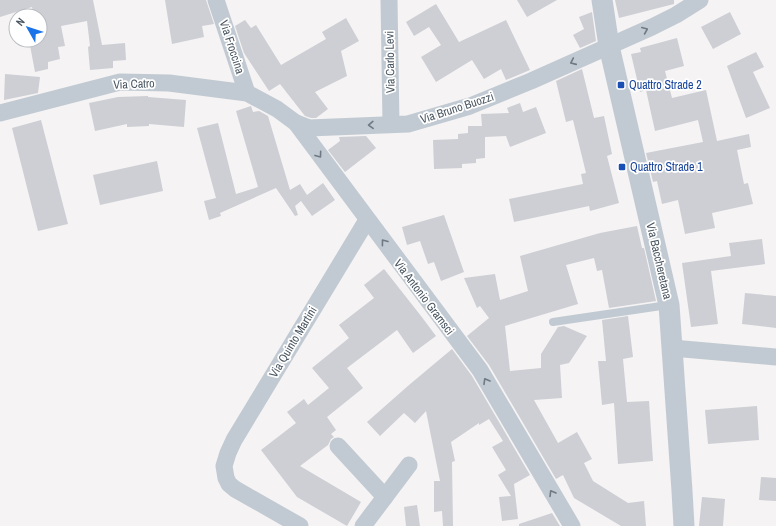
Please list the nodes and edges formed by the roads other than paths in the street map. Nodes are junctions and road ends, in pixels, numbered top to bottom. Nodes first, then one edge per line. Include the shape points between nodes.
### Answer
1 (216, 0) edge
2 (388, 0) edge
3 (602, 0) edge
4 (700, 0) edge
5 (609, 46) junction
6 (247, 94) junction
7 (0, 112) edge
8 (296, 124) junction
9 (391, 124) junction
10 (367, 220) junction
11 (669, 305) junction
12 (554, 322) dead end
13 (672, 348) junction
14 (776, 357) edge
15 (338, 446) dead end
16 (408, 465) dead end
17 (385, 497) junction
18 (300, 526) edge
19 (363, 526) edge
20 (572, 526) edge
21 (684, 526) edge

1 - 6 street, Via Froccina
2 - 9 street, Via Carlo Levi
3 - 5 street, Via Baccheretana
5 -> 4 street, Via Bruno Buozzi via 676,15
5 -> 9 street, Via Bruno Buozzi via 470,106 408,124
5 - 11 street, Via Baccheretana
6 - 7 street, Via Catro via 169,83 120,82
6 - 8 street, Via Antonio Gramsci via 278,109
9 -> 8 street, Via Bruno Buozzi via 309,128
8 -> 10 street, Via Antonio Gramsci
10 - 18 street, Via Quinto Martini via 234,440 224,466 226,478 234,489
20 -> 10 street, Via Antonio Gramsci via 480,370
11 - 12 lane
11 - 13 street, Via Baccheretana
13 - 14 street
13 - 21 street, Via Baccheretana
15 - 17 street
16 - 17 street
17 - 19 street

